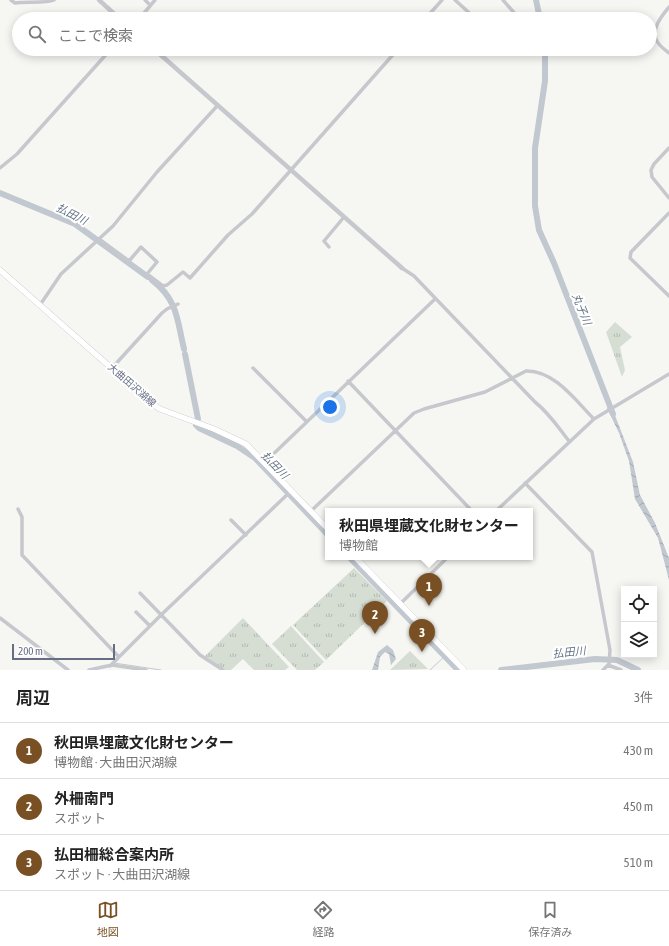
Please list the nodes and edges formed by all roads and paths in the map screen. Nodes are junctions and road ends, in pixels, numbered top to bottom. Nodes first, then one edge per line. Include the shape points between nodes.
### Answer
1 (11, 0) edge
2 (54, 0) edge
3 (99, 0) edge
4 (145, 0) edge
5 (155, 0) edge
6 (442, 0) edge
7 (455, 0) edge
8 (503, 0) edge
9 (150, 5) junction
10 (669, 7) edge
11 (112, 12) edge
12 (144, 12) edge
13 (431, 12) edge
14 (468, 12) edge
15 (513, 12) edge
16 (658, 20) joint
17 (657, 30) edge
18 (657, 40) edge
19 (669, 53) edge
20 (105, 56) edge
21 (162, 56) edge
22 (392, 56) edge
23 (218, 105) junction
24 (669, 148) edge
25 (0, 168) edge
26 (291, 170) junction
27 (669, 198) edge
28 (669, 213) edge
29 (344, 217) junction
30 (99, 239) junction
31 (329, 247) dead end
32 (402, 268) joint
33 (0, 270) edge
34 (669, 296) edge
35 (435, 299) junction
36 (178, 304) dead end
37 (40, 305) junction
38 (112, 368) junction
39 (253, 368) dead end
40 (669, 374) edge
41 (512, 378) junction
42 (348, 381) junction
43 (595, 419) junction
44 (306, 421) junction
45 (395, 431) junction
46 (570, 441) junction
47 (264, 462) junction
48 (525, 483) junction
49 (292, 490) junction
50 (469, 508) edge
51 (499, 508) edge
52 (18, 509) dead end
53 (311, 511) junction
54 (231, 520) dead end
55 (325, 526) edge
56 (246, 535) junction
57 (358, 560) edge
58 (445, 560) edge
59 (140, 594) dead end
60 (400, 604) junction
61 (136, 612) dead end
62 (161, 615) junction
63 (0, 618) edge
64 (150, 626) junction
65 (118, 656) junction
66 (608, 664) junction
67 (110, 666) junction
68 (68, 670) edge
69 (89, 670) edge
70 (146, 670) edge
71 (223, 670) edge
72 (464, 670) edge
73 (603, 670) edge
74 (621, 670) edge

1 - 2 street via 14,3
3 - 11 street
4 - 9 street
5 - 9 street
6 - 13 street
7 - 14 street
8 - 15 street
9 - 12 street
10 - 16 street
16 - 17 street
18 - 19 street
20 - 25 street via 17,154
21 - 23 street
22 - 26 street
23 - 26 street
23 - 30 street
24 - 27 street via 650,170 652,177
26 - 29 street
26 - 30 street via 190,278 183,272 163,286 147,274 157,262 141,247 129,261
28 - 34 street via 631,252 630,258
29 - 31 street via 324,241
29 - 32 street
30 - 37 street via 61,274
32 - 35 street via 414,276
33 - 37 main road, 大曲田沢湖線
35 - 41 street
35 - 42 street
36 - 38 street via 162,313
37 - 38 main road, 大曲田沢湖線
38 - 47 main road, 大曲田沢湖線 via 160,409 246,444
39 - 44 street
40 - 43 street
41 - 43 street via 526,372 546,375
41 - 45 street via 484,392 419,410
41 - 46 street via 548,413
42 - 44 street
42 - 45 street
43 - 46 street
44 - 47 street
45 - 50 street
45 - 53 street
46 - 48 street
47 - 49 main road, 大曲田沢湖線
48 - 51 street
48 - 66 street via 592,552 608,639
49 - 53 main road, 大曲田沢湖線
49 - 56 street
52 - 65 street via 22,517 22,555
53 - 55 main road, 大曲田沢湖線
54 - 56 street
56 - 62 street
57 - 60 main road
58 - 60 street
59 - 62 street
60 - 72 main road
61 - 64 street
62 - 64 street
62 - 71 street via 200,655
63 - 68 street
64 - 65 street
65 - 67 street
66 - 73 street
66 - 74 street
67 - 69 street
67 - 70 street

